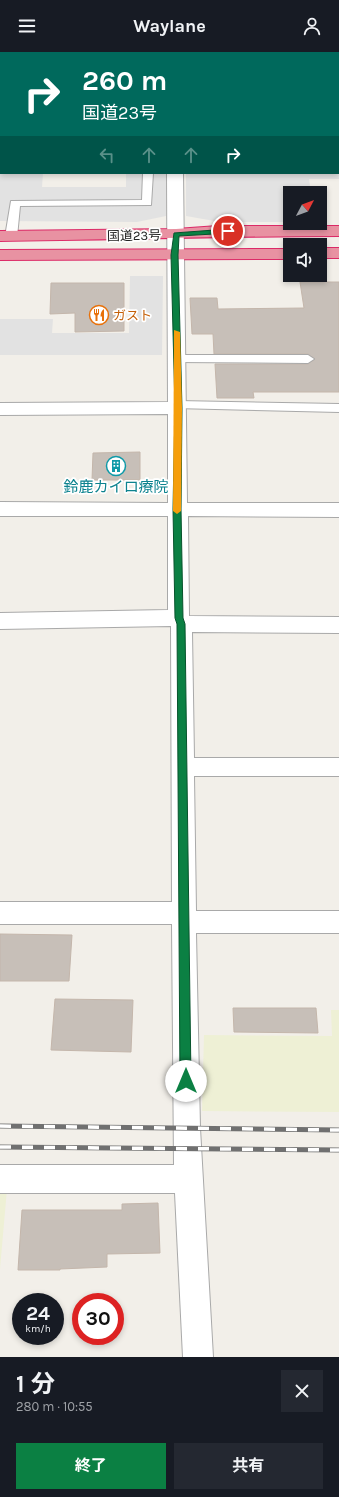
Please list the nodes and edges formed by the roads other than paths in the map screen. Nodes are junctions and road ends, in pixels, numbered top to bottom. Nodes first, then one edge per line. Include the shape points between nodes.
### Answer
1 (148, 174) edge
2 (174, 174) edge
3 (339, 231) edge
4 (176, 234) junction
5 (6, 236) edge
6 (327, 253) edge
7 (339, 253) edge
8 (283, 254) edge
9 (0, 255) edge
10 (175, 255) junction
11 (177, 359) junction
12 (308, 359) dead end
13 (178, 407) junction
14 (339, 408) edge
15 (0, 409) edge
16 (0, 509) edge
17 (177, 509) junction
18 (339, 510) edge
19 (0, 621) edge
20 (180, 622) junction
21 (339, 626) edge
22 (183, 767) junction
23 (339, 767) edge
24 (0, 913) edge
25 (183, 917) junction
26 (339, 922) edge
27 (0, 1179) edge
28 (188, 1179) junction
29 (198, 1357) edge

1 - 5 lane via 147,203 15,203
2 - 4 street
3 - 4 highway, 国道23号 via 218,231
4 - 5 highway, 国道23号
4 - 10 street
6 - 7 highway
8 - 10 highway, 国道23号
9 - 10 highway, 国道23号
10 - 11 street
11 - 12 lane
11 - 13 street
13 - 14 lane
13 - 15 street
13 - 17 street
16 - 17 street
17 - 18 street
17 - 20 street
19 - 20 street
20 - 21 street
20 - 22 street
22 - 23 street
22 - 25 street
24 - 25 street
25 - 26 street
25 - 28 street
27 - 28 street
28 - 29 street

